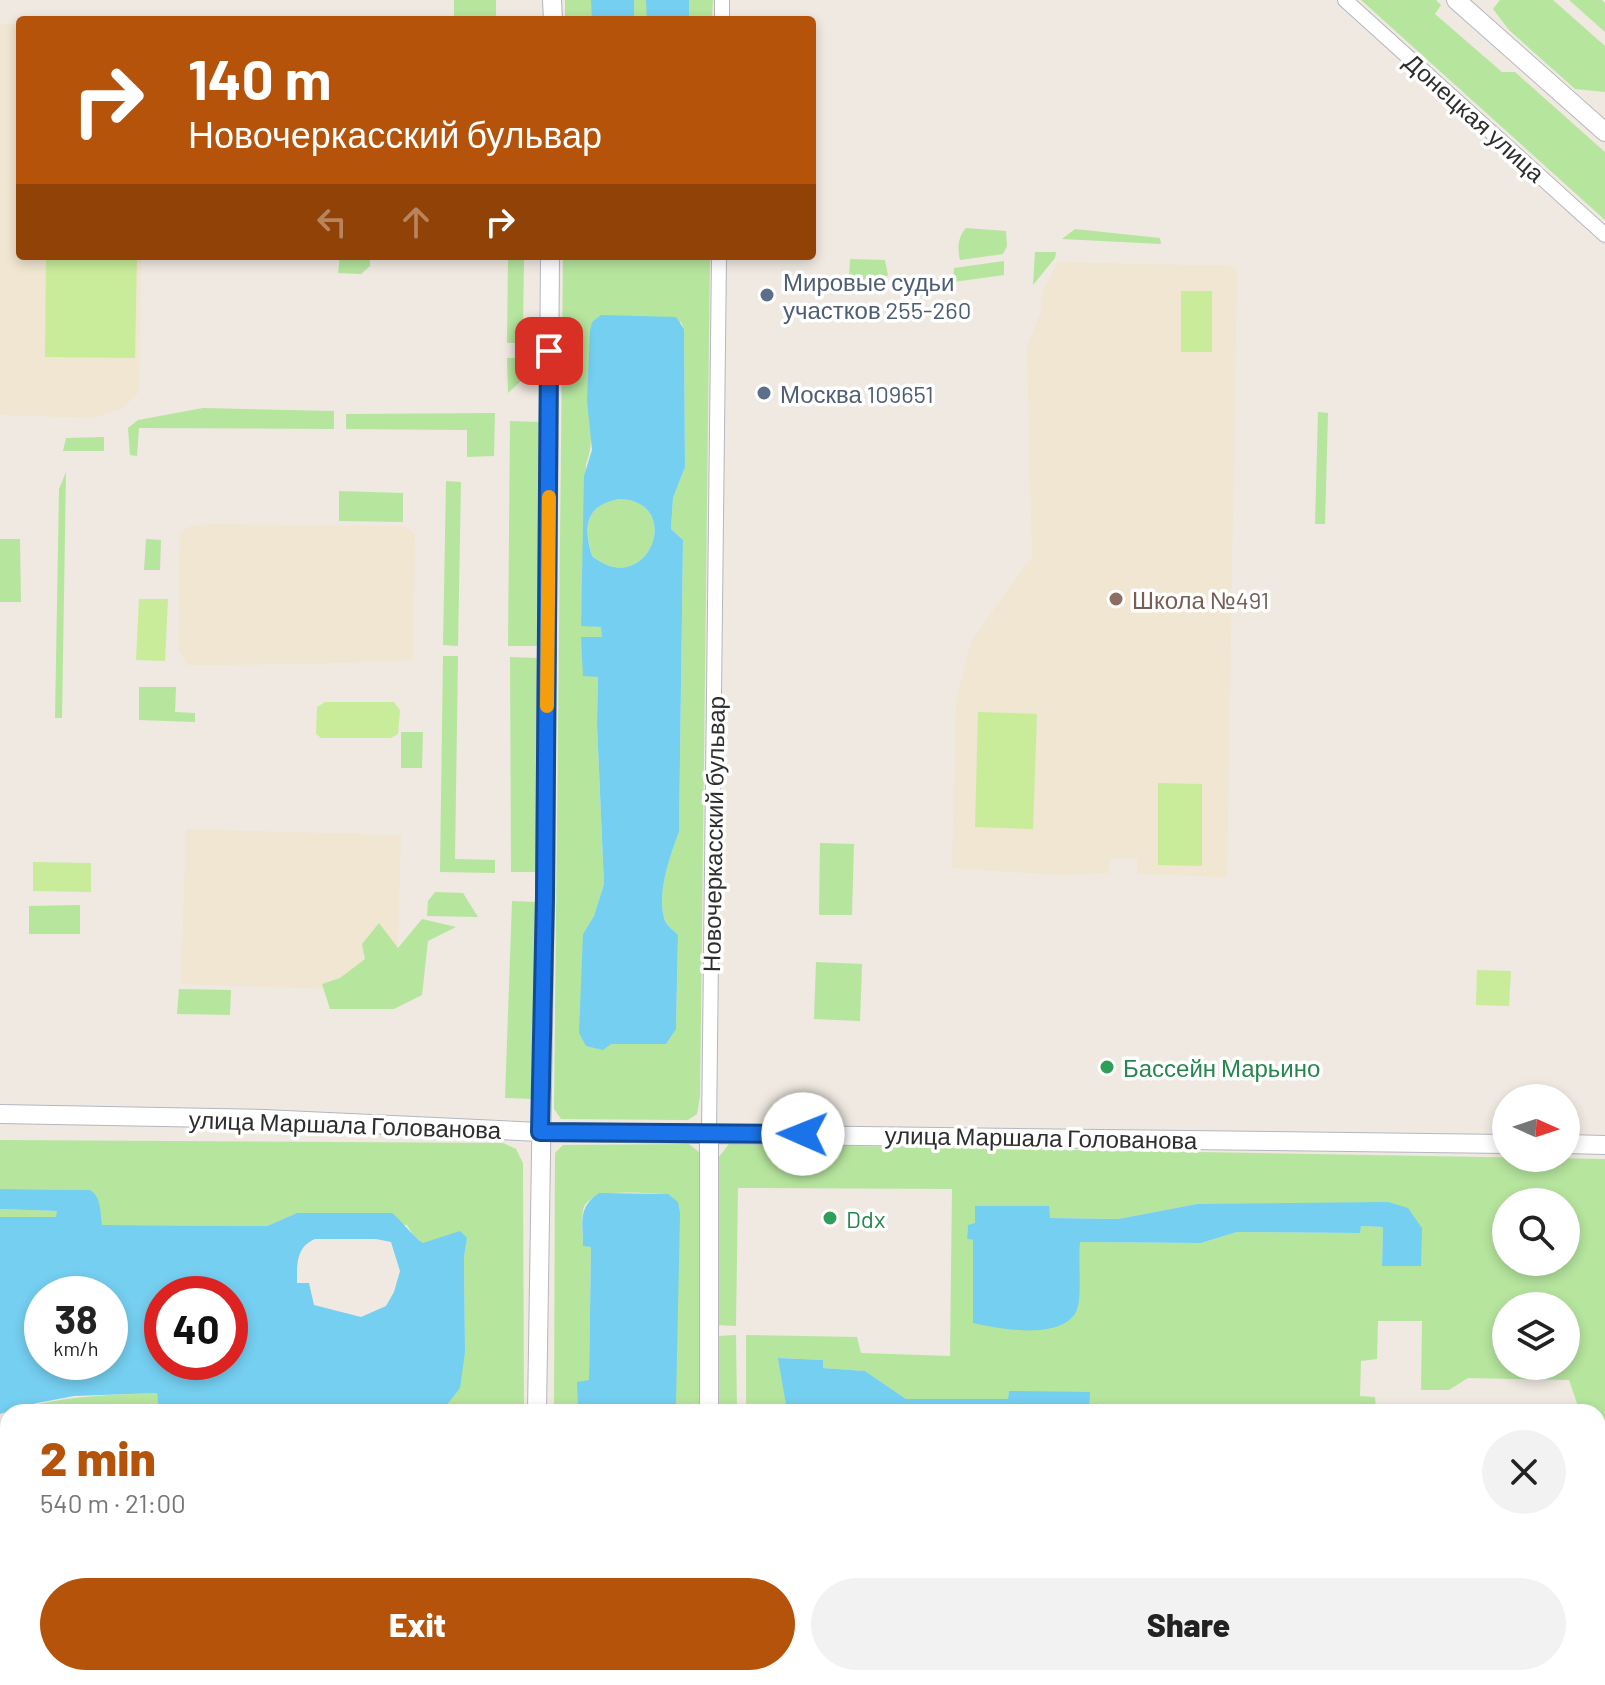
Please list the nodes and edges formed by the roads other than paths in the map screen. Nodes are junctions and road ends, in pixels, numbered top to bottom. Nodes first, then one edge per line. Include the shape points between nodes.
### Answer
1 (1345, 0) edge
2 (1456, 0) edge
3 (1605, 132) edge
4 (1605, 235) edge
5 (550, 260) edge
6 (719, 260) edge
7 (0, 1114) edge
8 (540, 1132) junction
9 (709, 1132) junction
10 (1492, 1144) edge
11 (1580, 1144) edge
12 (1605, 1145) edge
13 (537, 1404) edge
14 (709, 1404) edge

1 - 4 street, Донецкая улица
2 - 3 street
5 - 8 street
6 - 9 street, Новочеркасский бульвар
7 - 8 street, улица Маршала Голованова
8 - 9 street, улица Маршала Голованова
8 - 13 street
9 - 10 street, улица Маршала Голованова
9 - 14 street, Новочеркасский бульвар
11 - 12 street

